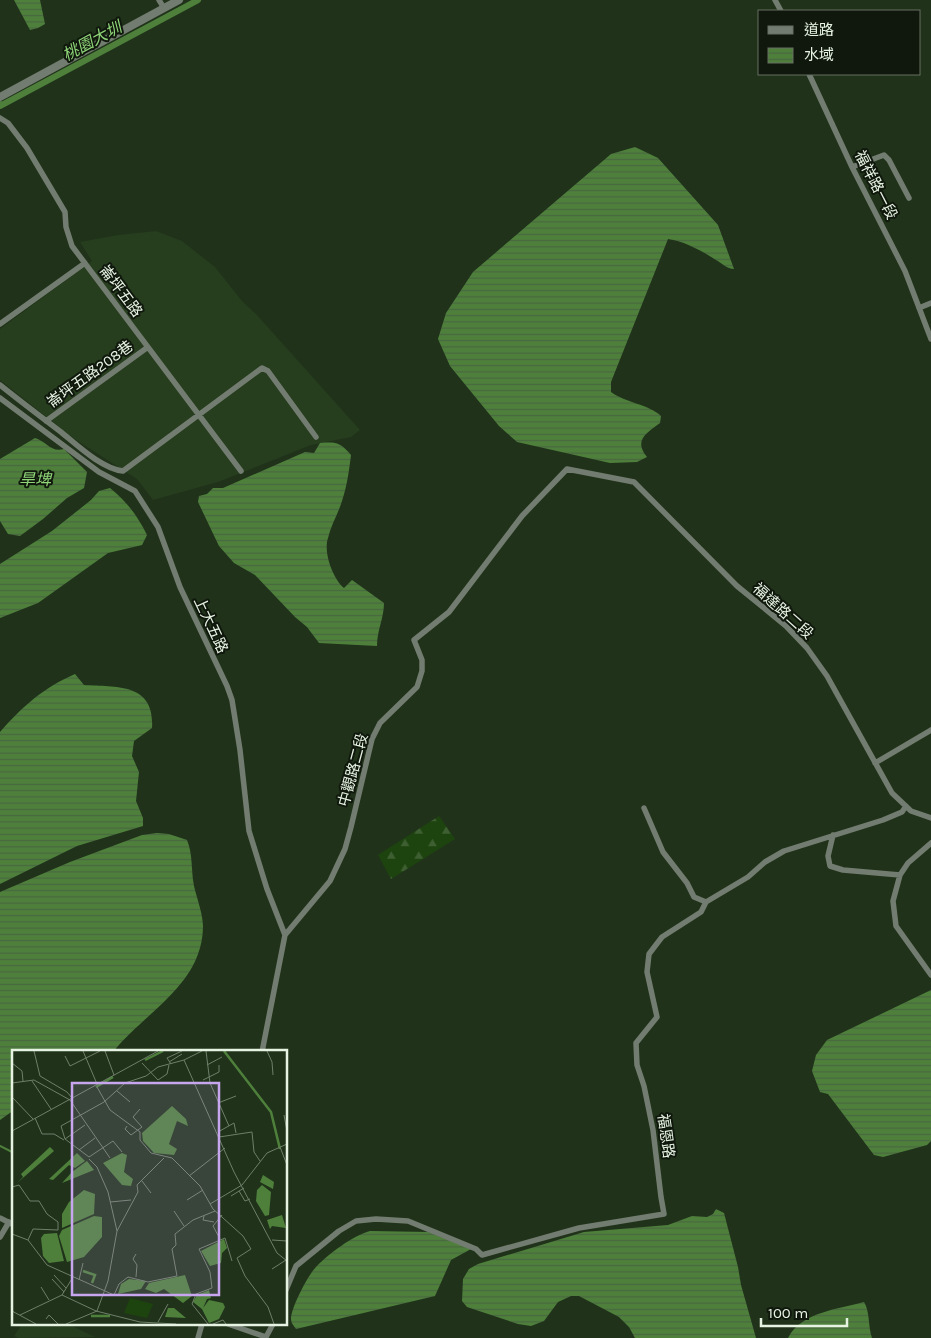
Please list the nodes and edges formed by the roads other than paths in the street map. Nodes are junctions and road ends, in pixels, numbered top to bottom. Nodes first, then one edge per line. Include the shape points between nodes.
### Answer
1 (159, 0) edge
2 (178, 0) edge
3 (164, 8) junction
4 (809, 75) edge
5 (1, 95) edge
6 (0, 118) edge
7 (852, 167) junction
8 (909, 198) dead end
9 (85, 264) junction
10 (931, 303) edge
11 (920, 308) junction
12 (0, 324) edge
13 (931, 339) edge
14 (148, 347) junction
15 (0, 385) edge
16 (0, 398) edge
17 (200, 415) junction
18 (46, 421) junction
19 (316, 437) dead end
20 (112, 469) junction
21 (241, 471) dead end
22 (114, 479) junction
23 (634, 482) joint
24 (931, 730) edge
25 (875, 763) junction
26 (906, 806) junction
27 (644, 808) dead end
28 (931, 818) edge
29 (833, 835) junction
30 (931, 843) edge
31 (900, 874) junction
32 (706, 902) junction
33 (285, 935) junction
34 (931, 975) edge
35 (262, 1050) edge
36 (0, 1218) edge
37 (12, 1224) edge
38 (0, 1237) edge
39 (288, 1285) edge
40 (234, 1326) edge
41 (272, 1326) edge

1 - 3 street
2 - 3 street
3 - 5 street
4 - 7 street, 福祥路一段
6 - 9 street, 崙坪五路 via 27,148 65,212 72,246
7 - 8 street via 884,154
7 - 11 street, 福祥路一段 via 905,271
9 - 12 street
9 - 14 street, 崙坪五路
10 - 11 street
11 - 13 street, 福祥路一段
14 - 17 street, 崙坪五路
14 - 18 street, 崙坪五路208巷
15 - 18 street
16 - 22 street, 上大五路
17 - 19 street via 262,368 268,371
17 - 20 street via 123,471
17 - 21 street, 崙坪五路
18 - 20 street
20 - 22 street
22 - 33 street, 上大五路 via 135,491 158,527 180,587 227,686 240,750 249,831 266,889
23 - 25 street, 福達路二段 via 737,586 786,626 807,648 838,695
23 - 33 street, 中觀路二段 via 567,469 522,516 449,612 414,640 422,660 417,686 380,723 372,739 345,849 330,881
24 - 25 street
25 - 26 street, 福達路二段 via 892,793
26 - 28 street, 福達路二段
26 - 29 street, 福恩路 via 902,812 883,820
27 - 32 street via 664,852 694,896
29 - 31 street via 828,856 830,866
29 - 32 street, 福恩路 via 784,851
30 - 31 street
31 - 34 street via 893,901 896,926
32 - 39 street, 福恩路 via 701,912 662,938 649,954 647,972 657,1017 636,1043 637,1065 653,1130 664,1214 578,1228 482,1255 408,1221 356,1221 338,1231 296,1266
33 - 35 street, 中觀路二段
36 - 37 street
37 - 38 street
40 - 41 street via 266,1337

